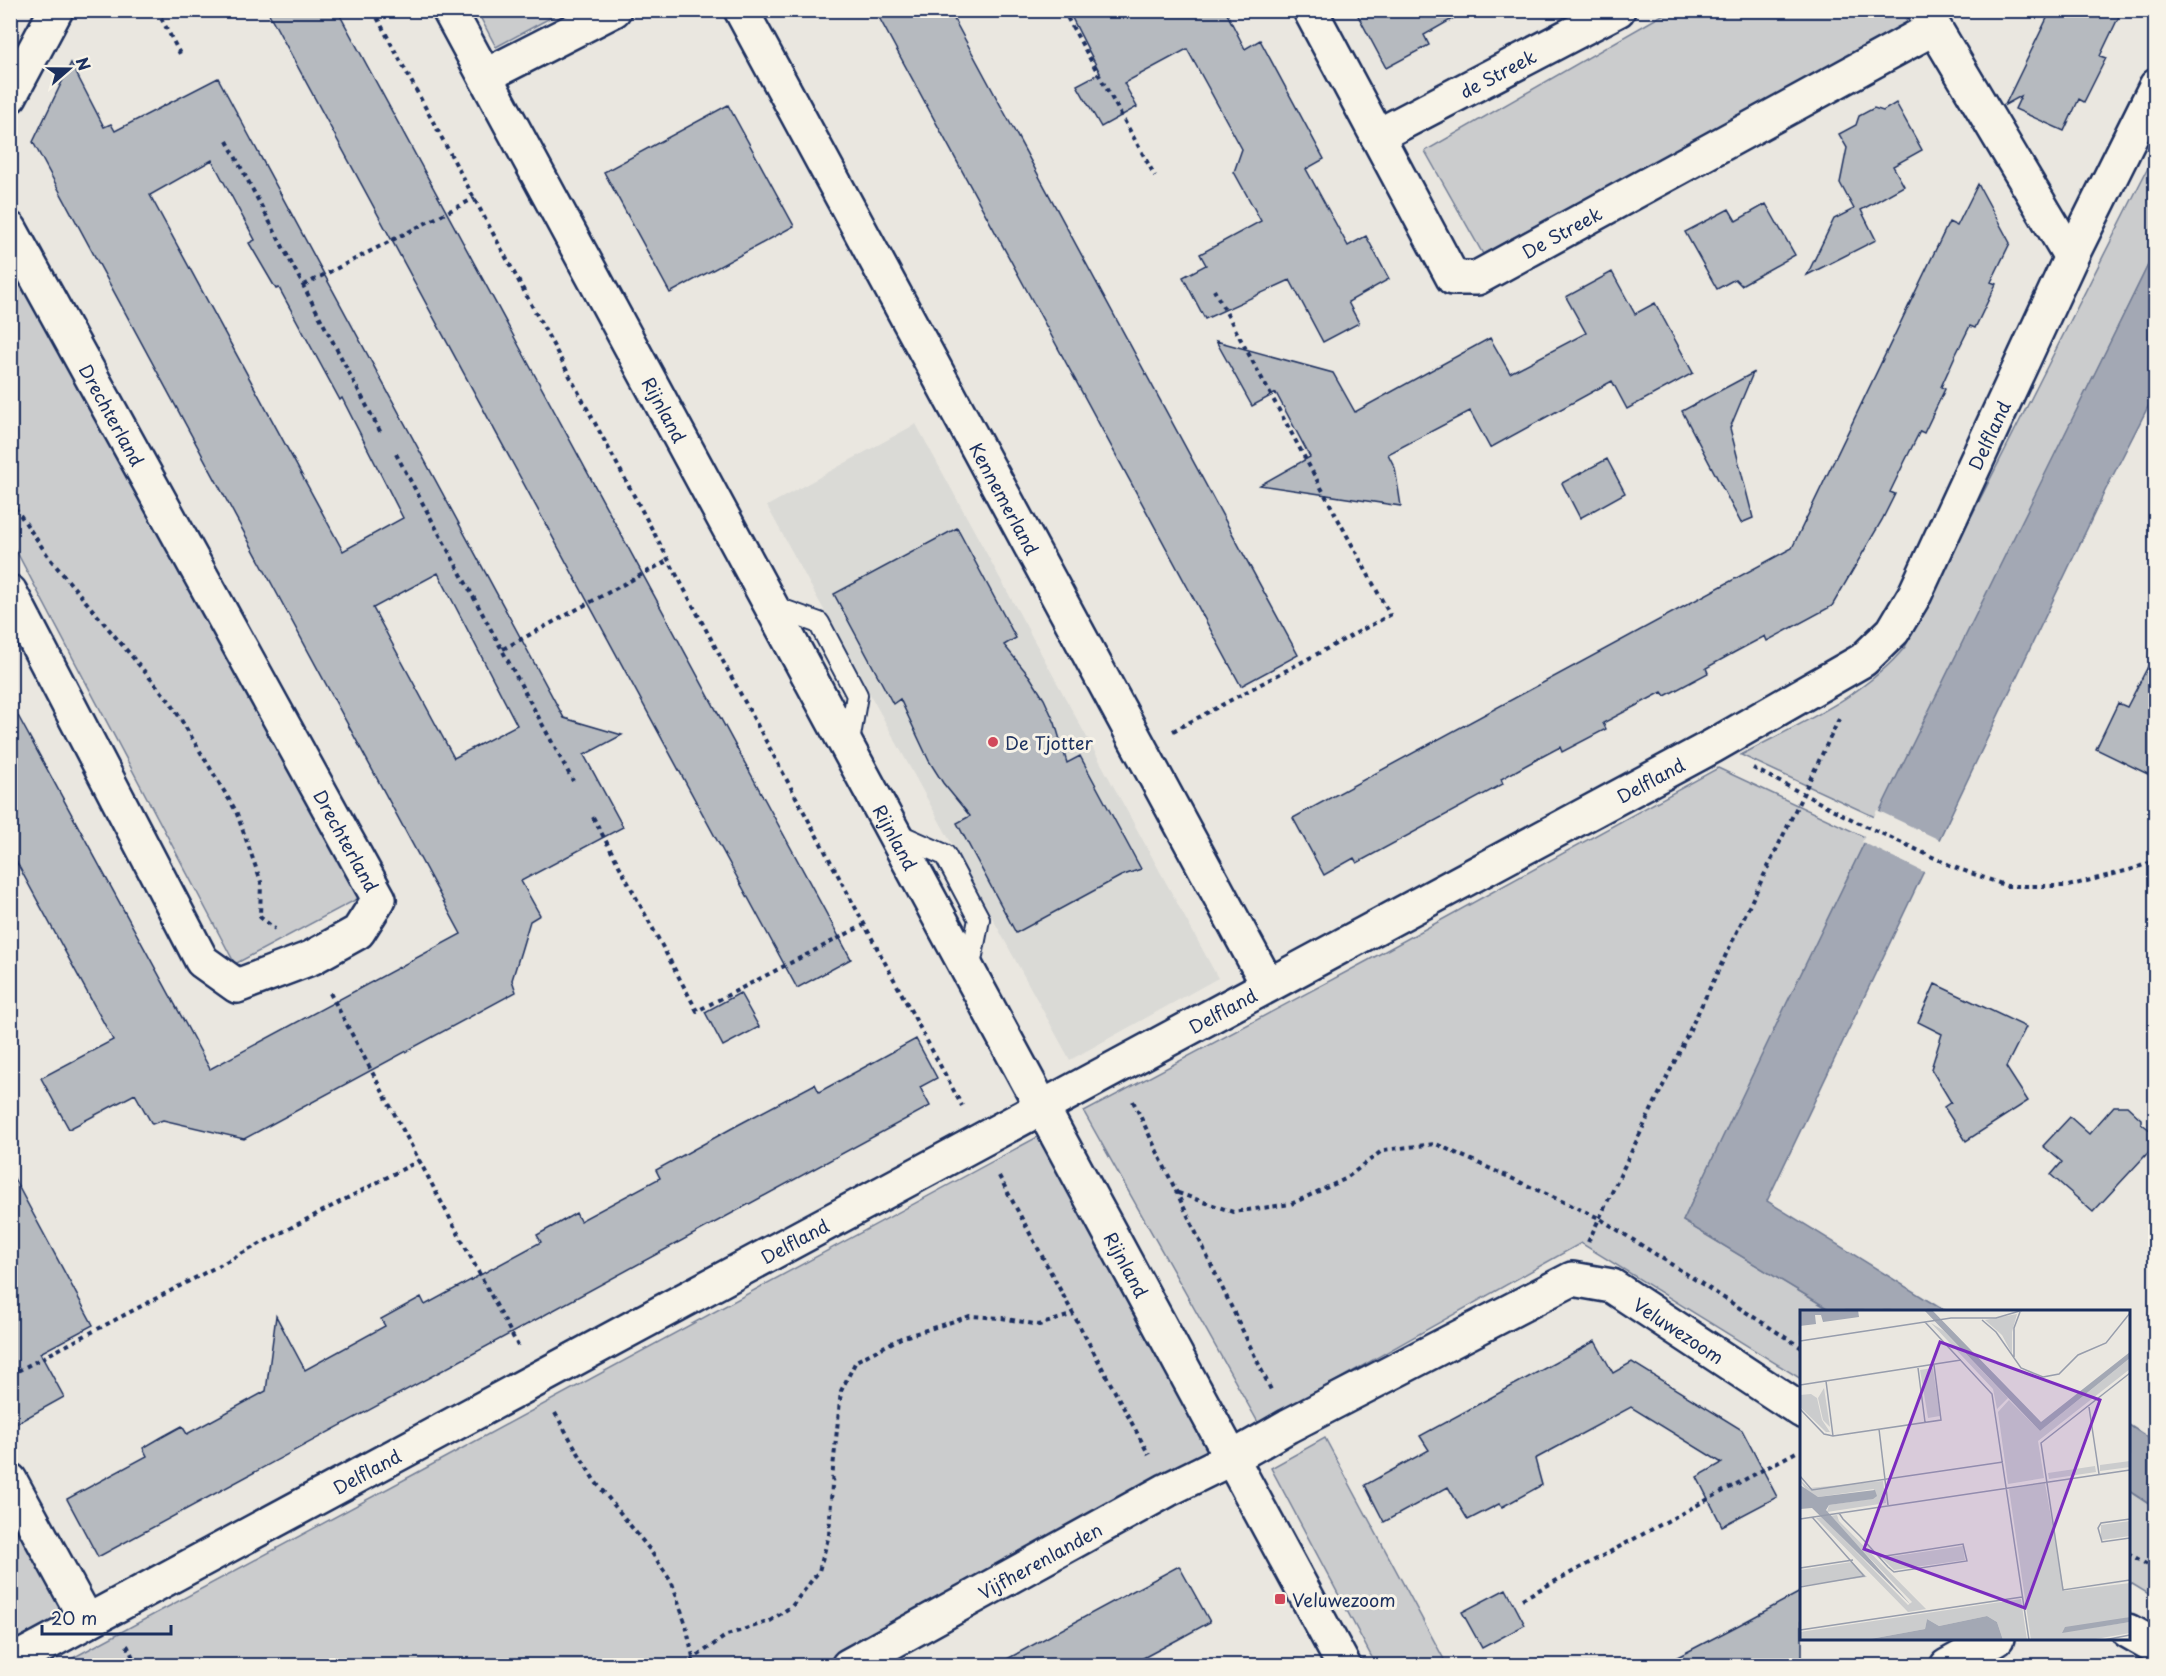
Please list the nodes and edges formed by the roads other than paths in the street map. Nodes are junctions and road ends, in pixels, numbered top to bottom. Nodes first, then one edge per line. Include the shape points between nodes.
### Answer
1 (56, 10) edge
2 (449, 10) edge
3 (614, 10) edge
4 (741, 10) edge
5 (1310, 10) edge
6 (1618, 10) edge
7 (1929, 19) edge
8 (485, 76) junction
9 (2156, 86) edge
10 (10, 96) edge
11 (1377, 136) junction
12 (10, 229) edge
13 (2071, 257) junction
14 (10, 592) edge
15 (1268, 985) junction
16 (1042, 1107) junction
17 (1800, 1410) edge
18 (1232, 1458) junction
19 (10, 1480) edge
20 (87, 1621) junction
21 (2130, 1632) edge
22 (1993, 1640) edge
23 (2156, 1647) edge
24 (10, 1663) edge
25 (848, 1665) edge
26 (1344, 1665) edge
27 (1947, 1665) edge

1 - 10 street
2 - 8 street, Rijnland
3 - 8 street
4 - 15 street, Kennemerland
5 - 11 street, De Streek
6 - 11 street, de Streek
7 - 11 street, De Streek via 1476,278 1453,278
7 - 13 street, De Streek
8 - 16 street, Rijnland
9 - 13 street, Delfland
12 - 14 street, Drechterland via 379,899 358,932 311,958 237,986 202,961
13 - 15 street, Delfland via 1915,594 1893,631 1863,660 1713,746
15 - 16 street, Delfland
16 - 18 street, Rijnland
16 - 20 street, Delfland
17 - 18 street, Veluwezoom via 1612,1286 1572,1279
18 - 25 street, Vijfherenlanden
18 - 26 street, Rijnland
19 - 20 street
20 - 24 street, Delfland
21 - 23 street
22 - 27 street

